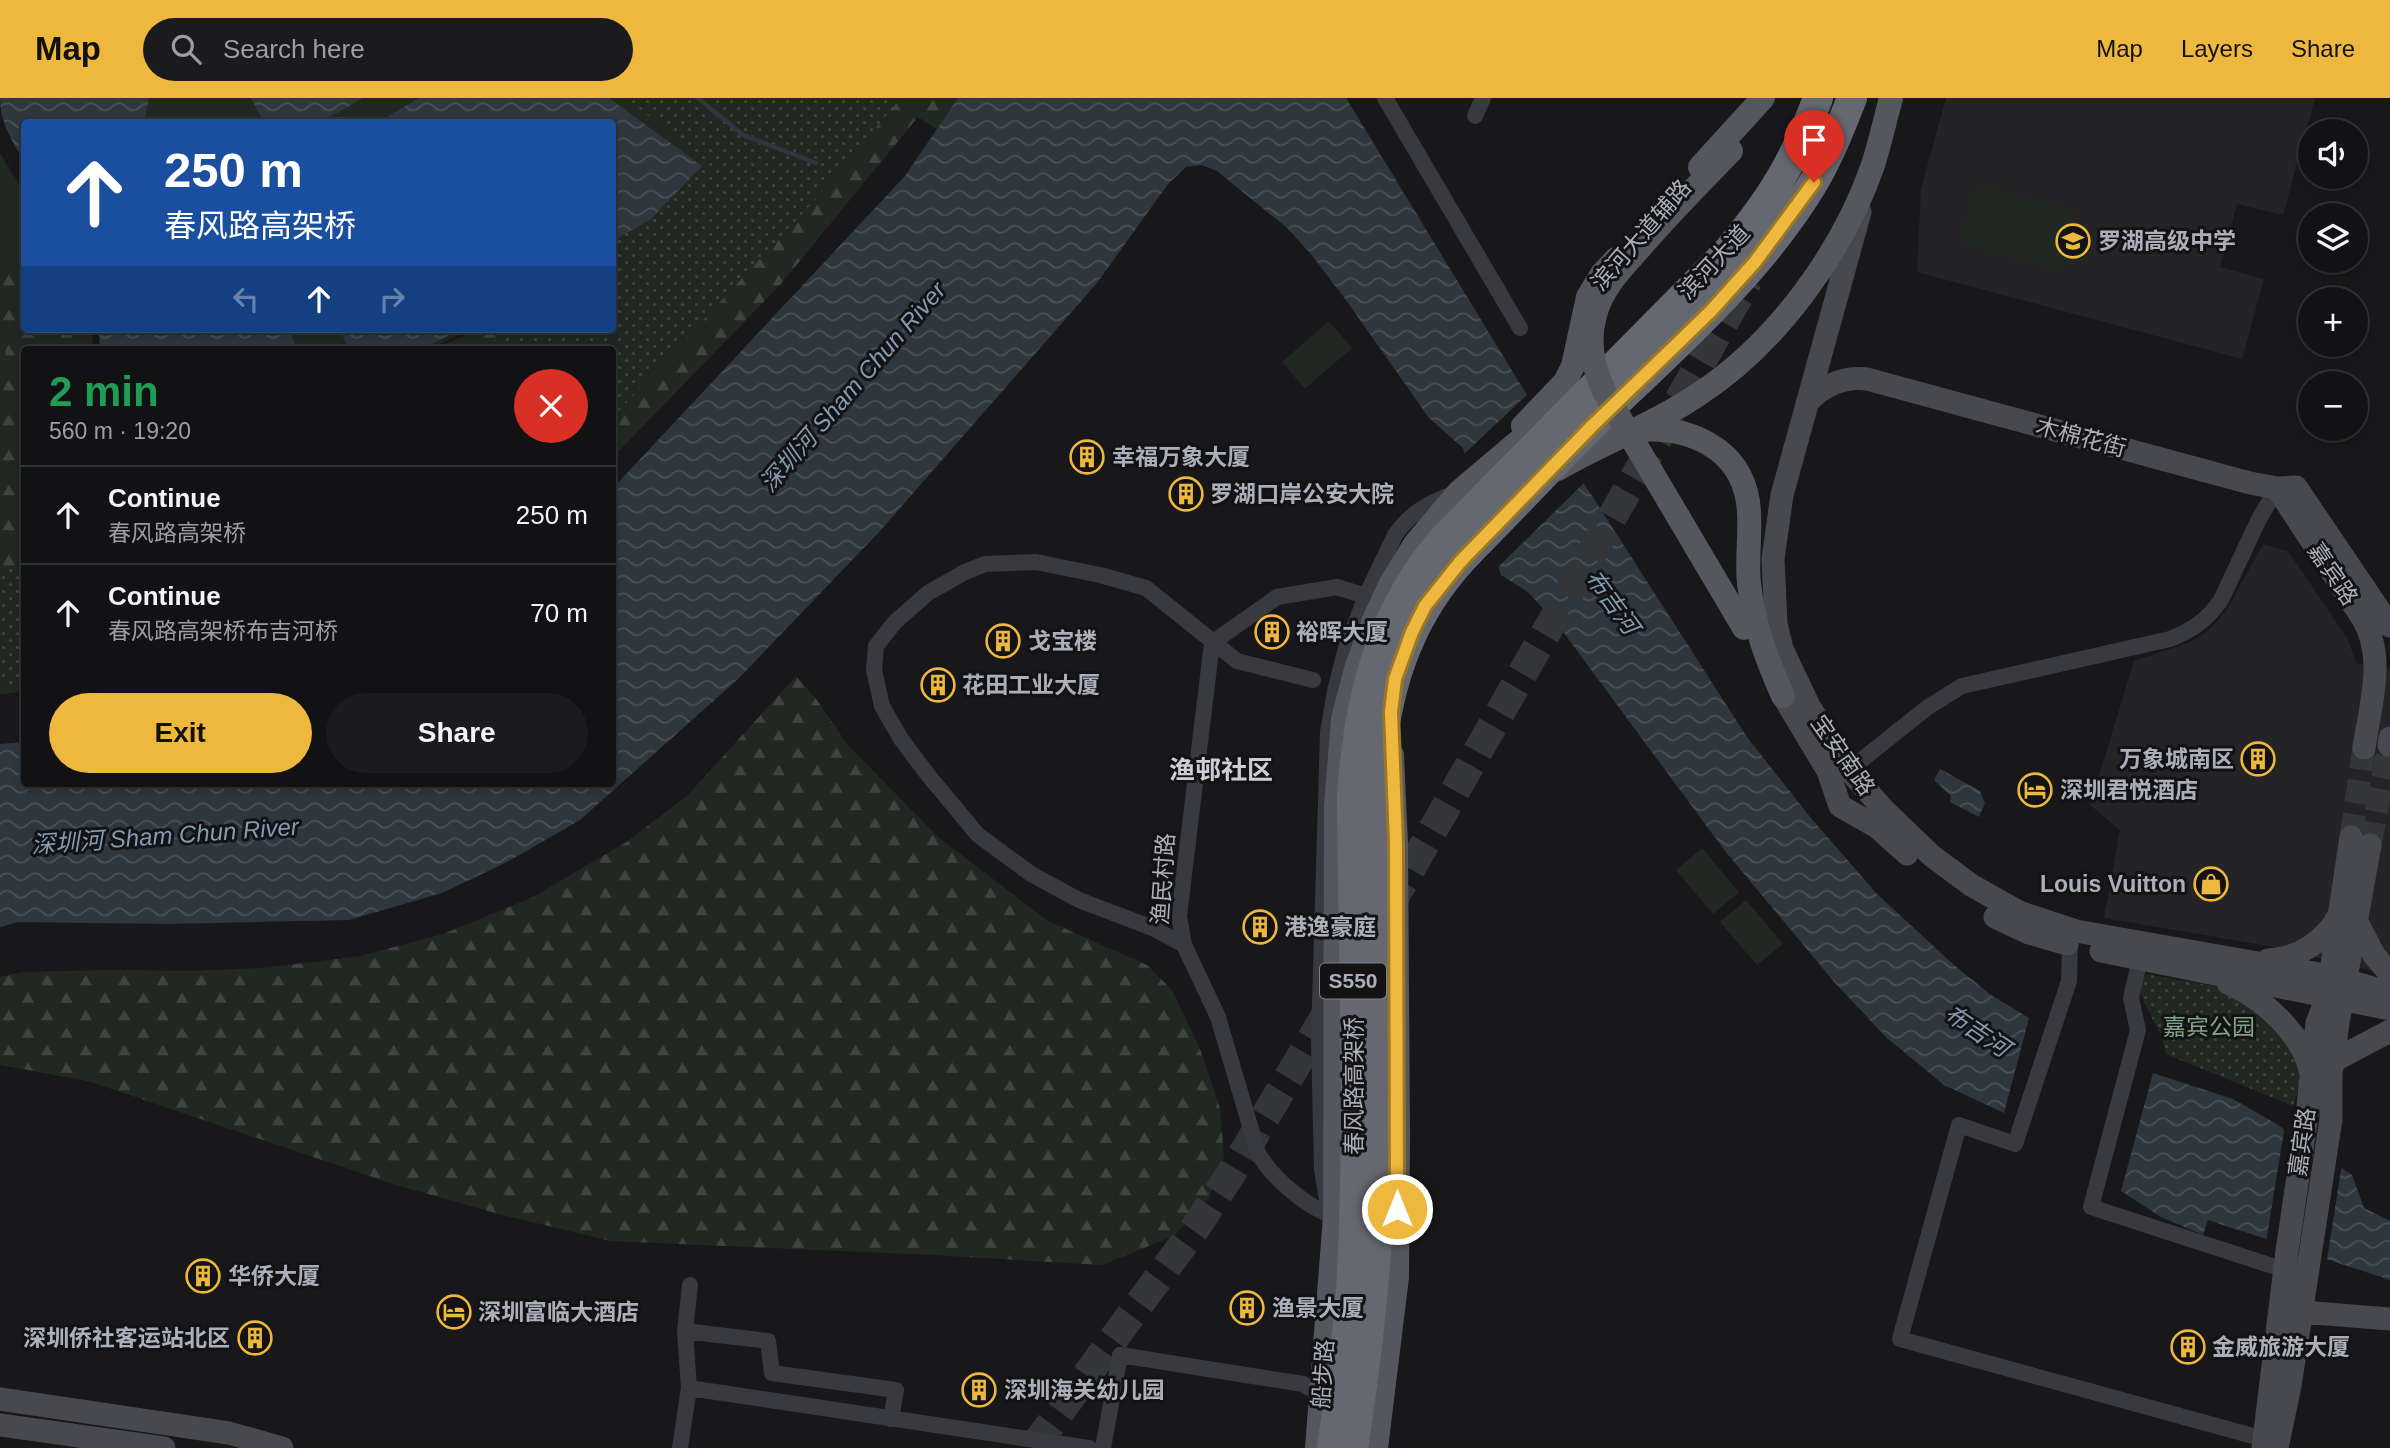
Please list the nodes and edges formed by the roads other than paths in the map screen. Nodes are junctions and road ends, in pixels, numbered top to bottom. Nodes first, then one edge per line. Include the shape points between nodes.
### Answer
1 (1385, 98) edge
2 (1483, 98) edge
3 (1763, 98) edge
4 (1778, 98) edge
5 (1818, 98) edge
6 (1852, 98) edge
7 (1891, 98) edge
8 (1475, 116) dead end
9 (1873, 165) junction
10 (1520, 328) dead end
11 (1826, 338) junction
12 (1867, 379) junction
13 (1807, 403) junction
14 (1582, 410) junction
15 (2286, 487) junction
16 (1458, 544) junction
17 (1384, 578) junction
18 (1366, 596) junction
19 (1212, 643) junction
20 (2383, 643) edge
21 (1395, 679) junction
22 (1313, 680) dead end
23 (1783, 696) junction
24 (2364, 748) tunnel mouth
25 (1849, 770) junction
26 (2360, 841) tunnel mouth
27 (2348, 917) junction
28 (1184, 945) junction
29 (2070, 945) junction
30 (2140, 959) junction
31 (2250, 963) junction
32 (2199, 972) junction
33 (2390, 974) edge
34 (2337, 989) junction
35 (2390, 993) edge
36 (2390, 1009) edge
37 (2390, 1031) edge
38 (2333, 1061) junction
39 (2310, 1072) junction
40 (1335, 1217) junction
41 (1398, 1225) junction
42 (2286, 1261) junction
43 (690, 1285) dead end
44 (2302, 1312) junction
45 (2390, 1319) edge
46 (685, 1331) junction
47 (690, 1388) junction
48 (1320, 1394) junction
49 (0, 1399) edge
50 (891, 1419) junction
51 (0, 1425) edge
52 (1318, 1444) edge
53 (2268, 1445) edge
54 (1372, 1446) edge
55 (164, 1448) edge
56 (282, 1448) edge
57 (680, 1448) edge
58 (1089, 1448) edge
59 (1104, 1448) edge

1 - 10 street
2 - 8 street
3 - 14 main road, 滨河大道辅路 via 1594,285 1583,311 1575,359
4 - 23 main road, bridge via 1610,283 1594,317 1591,338 1605,393
5 - 14 highway, 滨河大道 / S550 via 1793,159 1756,217 1623,358
6 - 14 highway, 滨河大道 / S550 via 1814,182 1755,262 1710,312
7 - 9 main road, 滨河大道辅路
9 - 11 street, 宝安南路
9 - 14 main road, 滨河大道辅路 via 1836,243 1790,311 1763,341 1699,394 1658,418
11 - 12 street, 木棉花街 via 1840,366
11 - 13 street, 宝安南路
12 - 13 street, 木棉花街 via 1850,378 1823,388
12 - 15 street, 木棉花街 via 2237,479
13 - 25 street, 宝安南路 via 1777,526 1773,559 1776,624 1801,691
14 - 16 highway, S550
14 - 16 highway, S550 via 1545,476
14 - 17 main road, 滨河大道辅路 via 1463,487
14 - 23 main road via 1634,430 1668,430 1696,437 1733,463 1748,502 1753,610
15 - 20 street, 嘉宾路
15 - 25 street via 2258,521 2221,600 2194,629 2170,639 1950,691
16 - 21 highway, 春风路高架桥 / S550, bridge via 1412,632
16 - 52 highway, 春风路高架桥 / S550, bridge via 1419,571 1390,625 1376,657 1356,741 1352,794 1353,1239 1348,1329
17 - 18 street
17 - 40 main road, 船步路 via 1340,740 1335,883
18 - 19 street via 1337,587 1277,597
18 - 40 street via 1335,691 1326,756 1320,1102 1323,1181
19 - 22 street via 1237,661
19 - 28 street, 渔民村路 via 1180,899
19 - 28 street via 1146,588 1036,562 985,564 965,572 928,593 876,646 874,670 882,706 901,739 978,835 1031,874 1079,900
20 - 24 street, 嘉宾路
21 - 41 main road, bridge via 1391,738
21 - 54 highway, 春风路高架桥 / S550, bridge via 1378,784 1379,1195 1364,1372
23 - 29 street, 宝安南路 via 1828,771 1840,806 1877,827 1928,872 1983,910 2013,926
25 - 31 street, 宝安南路 via 1940,863 2019,912 2076,931
26 - 27 street, 嘉宾路
27 - 31 street via 2306,949
27 - 33 street
27 - 34 street, 嘉宾路
28 - 40 street, 渔民村路 via 1218,1017 1258,1153 1270,1171 1303,1199
29 - 30 street, 宝安南路
29 - 53 street via 2069,981 2015,1144 1959,1125 1900,1339
30 - 32 street, 宝安南路
30 - 42 street via 2131,998 2138,1030 2091,1207
31 - 34 street, 宝安南路
32 - 34 street, 宝安南路
32 - 39 street via 2260,1002 2294,1035
34 - 35 street, 宝安南路
34 - 36 street, 宝安南路
34 - 38 street, 嘉宾路
34 - 39 street, 嘉宾路 via 2316,1023
37 - 38 street
38 - 44 street, 嘉宾路 via 2331,1119
39 - 42 street, 嘉宾路
40 - 41 street, 渔民村路
40 - 48 main road, 船步路
41 - 54 main road via 1391,1339
42 - 53 street, 嘉宾路
43 - 46 street
44 - 45 street
44 - 53 street, 嘉宾路
46 - 47 street
46 - 50 street via 768,1341 772,1373 896,1390
47 - 50 street
47 - 57 street
48 - 52 main road, 船步路
48 - 59 street via 1303,1384 1120,1356
49 - 56 street via 229,1433
50 - 58 street
51 - 55 street
52 - 54 main road via 1328,1416 1349,1410 1368,1419

